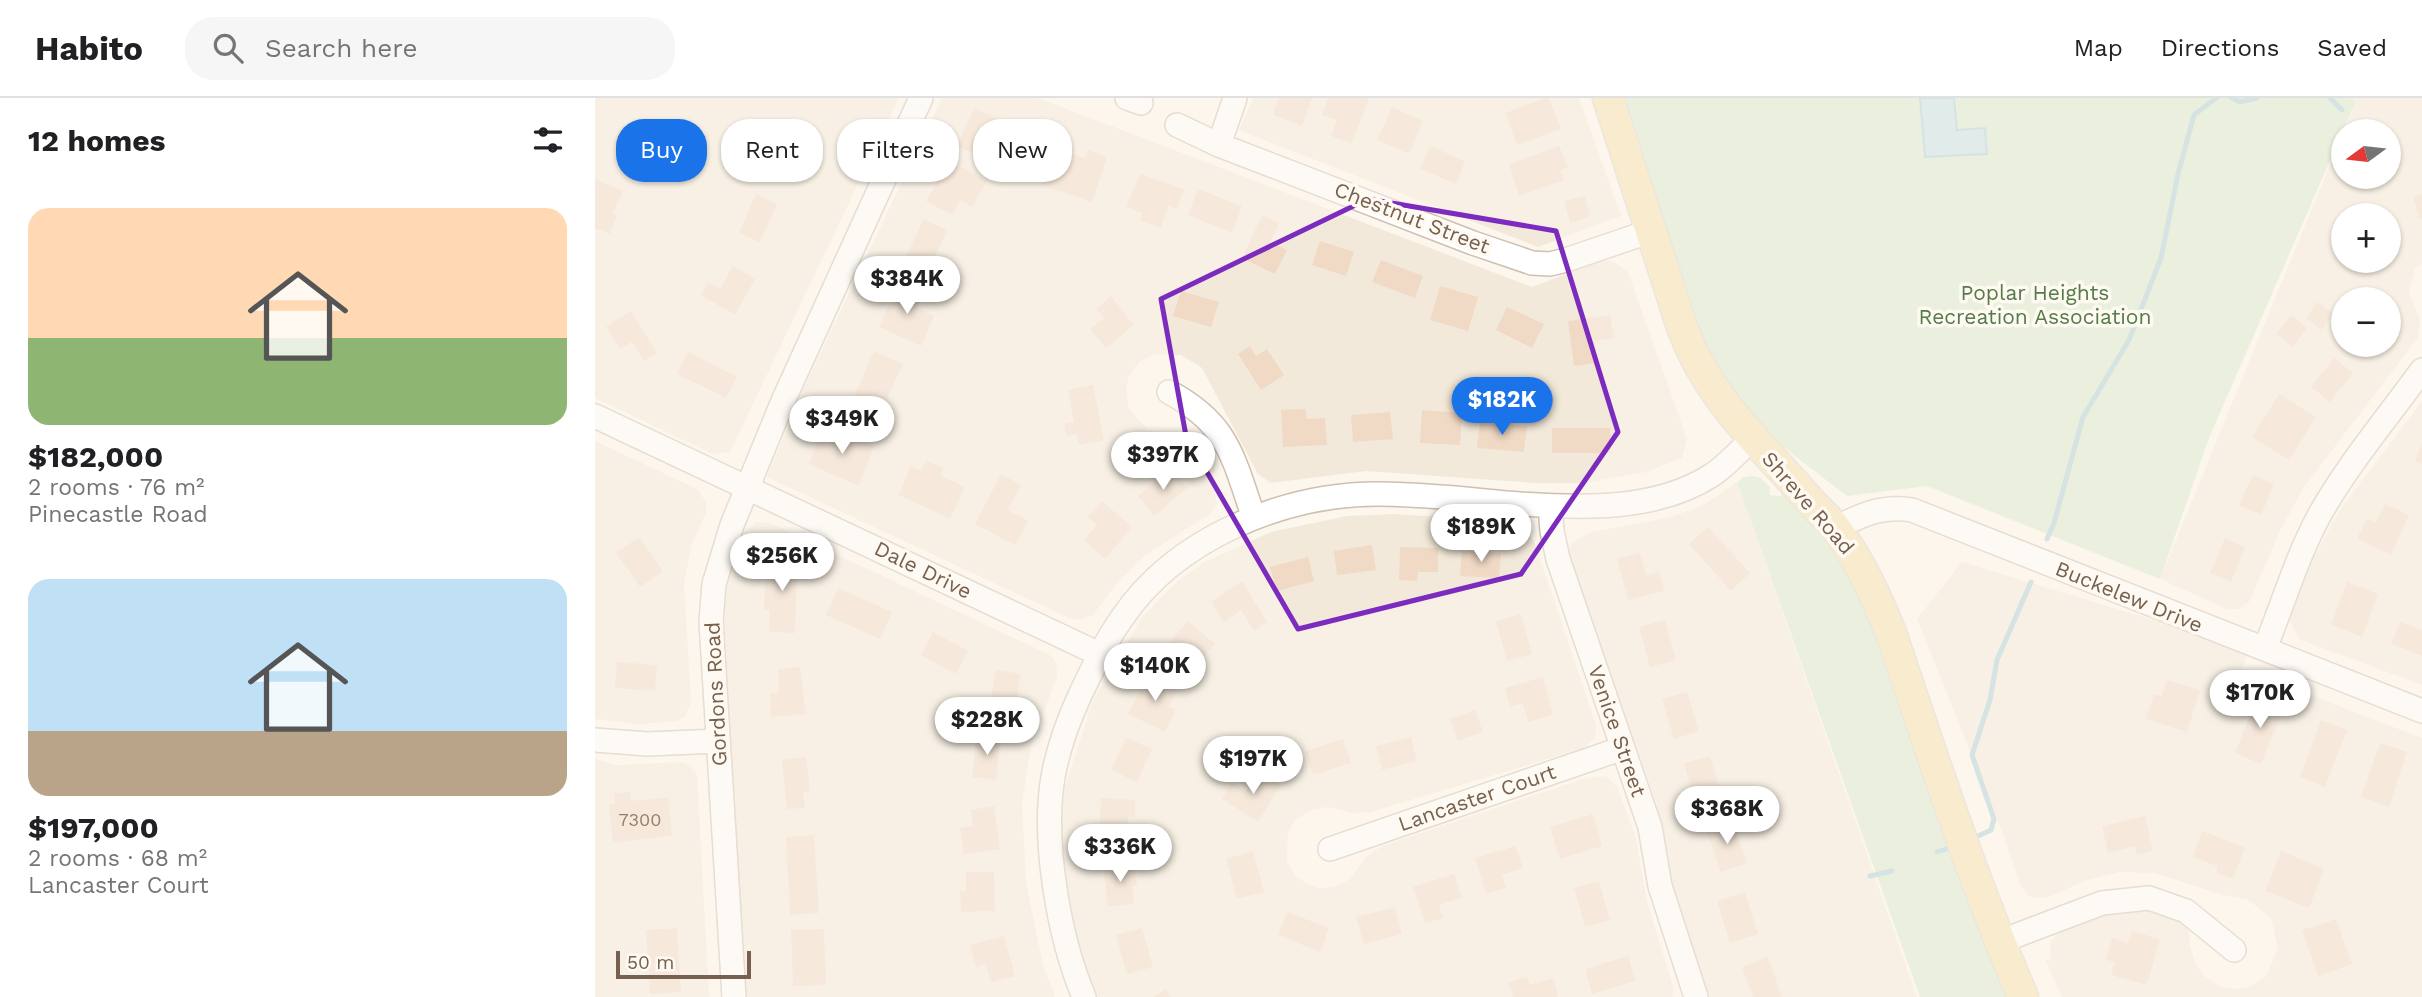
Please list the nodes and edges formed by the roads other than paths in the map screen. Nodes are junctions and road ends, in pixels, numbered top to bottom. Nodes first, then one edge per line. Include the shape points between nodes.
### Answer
1 (921, 98) edge
2 (1235, 98) edge
3 (1608, 98) edge
4 (1177, 125) dead end
5 (1219, 145) junction
6 (1651, 231) junction
7 (2422, 370) edge
8 (1169, 392) dead end
9 (595, 416) edge
10 (1752, 439) junction
11 (749, 487) junction
12 (1550, 506) junction
13 (1254, 518) junction
14 (1835, 528) junction
15 (2265, 648) junction
16 (1099, 654) junction
17 (2422, 711) edge
18 (595, 740) edge
19 (718, 741) junction
20 (1623, 748) junction
21 (1330, 849) dead end
22 (1999, 942) junction
23 (2234, 950) dead end
24 (734, 997) edge
25 (1084, 997) edge
26 (1696, 997) edge
27 (2023, 997) edge

1 - 11 street, Gordons Road via 783,401
2 - 5 street
3 - 6 main road, Shreve Road
4 - 5 street, Chestnut Street
5 - 6 street, Chestnut Street via 1532,263 1566,260
6 - 10 main road, Shreve Road via 1689,346 1719,399
7 - 15 street via 2355,457 2319,516
8 - 13 street via 1208,417 1221,435
9 - 11 street, Dale Drive
10 - 12 street via 1712,475 1671,494 1594,506
10 - 14 main road, Shreve Road
11 - 16 street, Dale Drive
11 - 19 street, Gordons Road via 714,584
12 - 13 street via 1376,494 1338,497
12 - 20 street, Venice Street via 1558,559
13 - 16 street via 1200,544 1171,565 1123,616
14 - 15 street, Buckelew Drive via 1880,509 1912,510
14 - 22 main road, Shreve Road via 1866,575 1891,633
15 - 17 street, Buckelew Drive
16 - 25 street via 1058,752 1050,807 1059,915
18 - 19 street via 647,744
19 - 24 street, Gordons Road
20 - 21 street, Lancaster Court
20 - 26 street, Venice Street via 1650,827 1667,915
22 - 23 street via 2102,903 2149,898 2186,911
22 - 27 main road, Shreve Road

